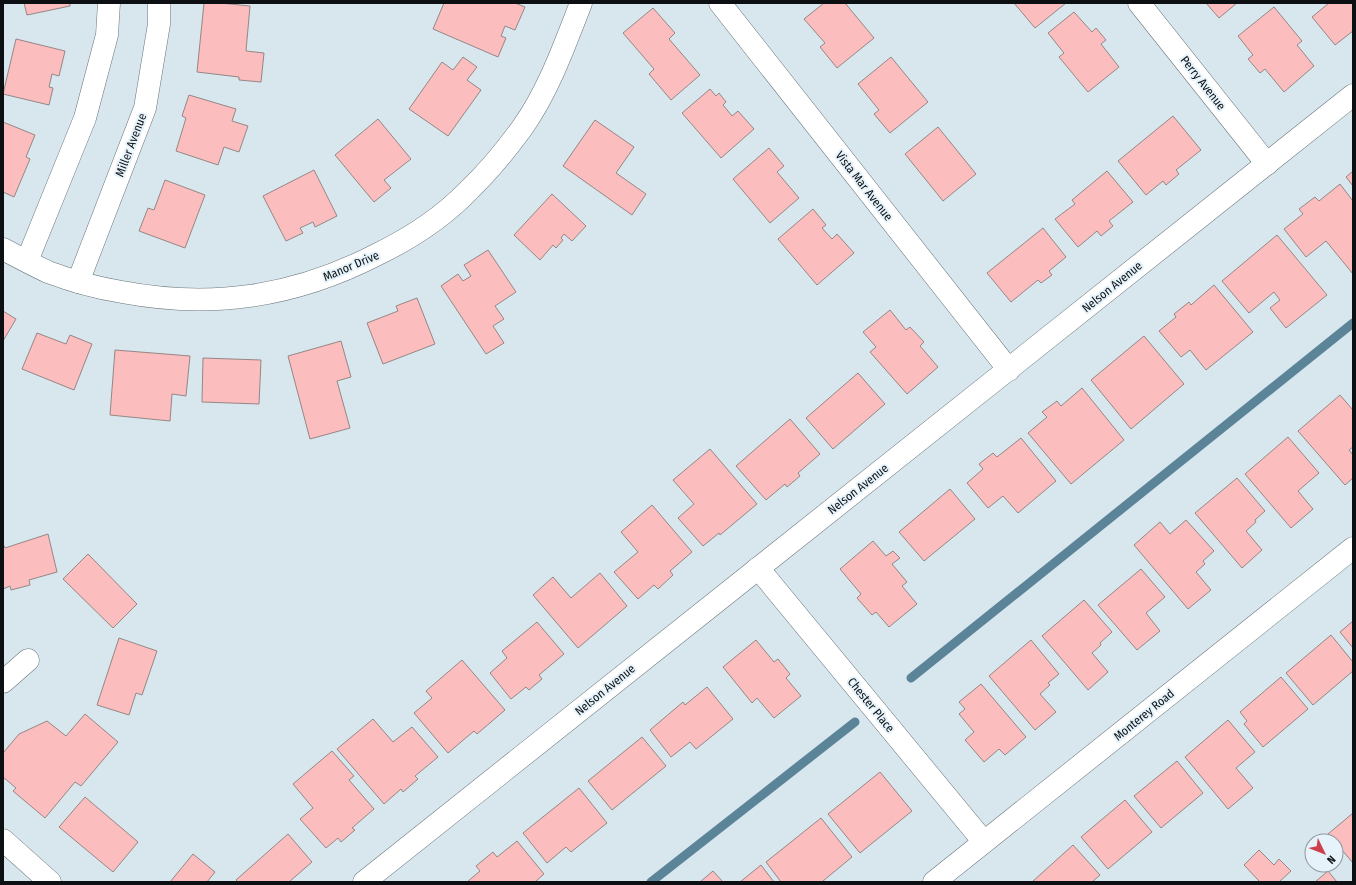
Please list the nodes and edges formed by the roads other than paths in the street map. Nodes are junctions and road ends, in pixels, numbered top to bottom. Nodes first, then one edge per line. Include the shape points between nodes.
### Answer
1 (109, 3) edge
2 (160, 3) edge
3 (581, 3) edge
4 (720, 3) edge
5 (1139, 3) edge
6 (1353, 95) edge
7 (1267, 164) junction
8 (3, 249) edge
9 (27, 261) junction
10 (78, 282) junction
11 (1008, 370) junction
12 (1353, 548) edge
13 (758, 568) junction
14 (28, 660) dead end
15 (3, 682) edge
16 (3, 840) edge
17 (984, 842) junction
18 (50, 882) edge
19 (364, 882) edge
20 (934, 882) edge

1 - 9 street via 108,35 85,118
2 - 10 street, Miller Avenue via 145,108
3 - 10 street, Manor Drive via 545,89 524,126 497,161 468,192 433,221 396,245 314,282 270,293 226,299 183,300 142,296
4 - 11 street, Vista Mar Avenue
5 - 7 street, Perry Avenue
6 - 7 street, Nelson Avenue
7 - 11 street, Nelson Avenue
8 - 9 street, Manor Drive
9 - 10 street, Manor Drive
11 - 13 street, Nelson Avenue
12 - 17 street, Monterey Road
13 - 17 street, Chester Place
13 - 19 street, Nelson Avenue
14 - 15 street
16 - 18 street
17 - 20 street, Monterey Road

